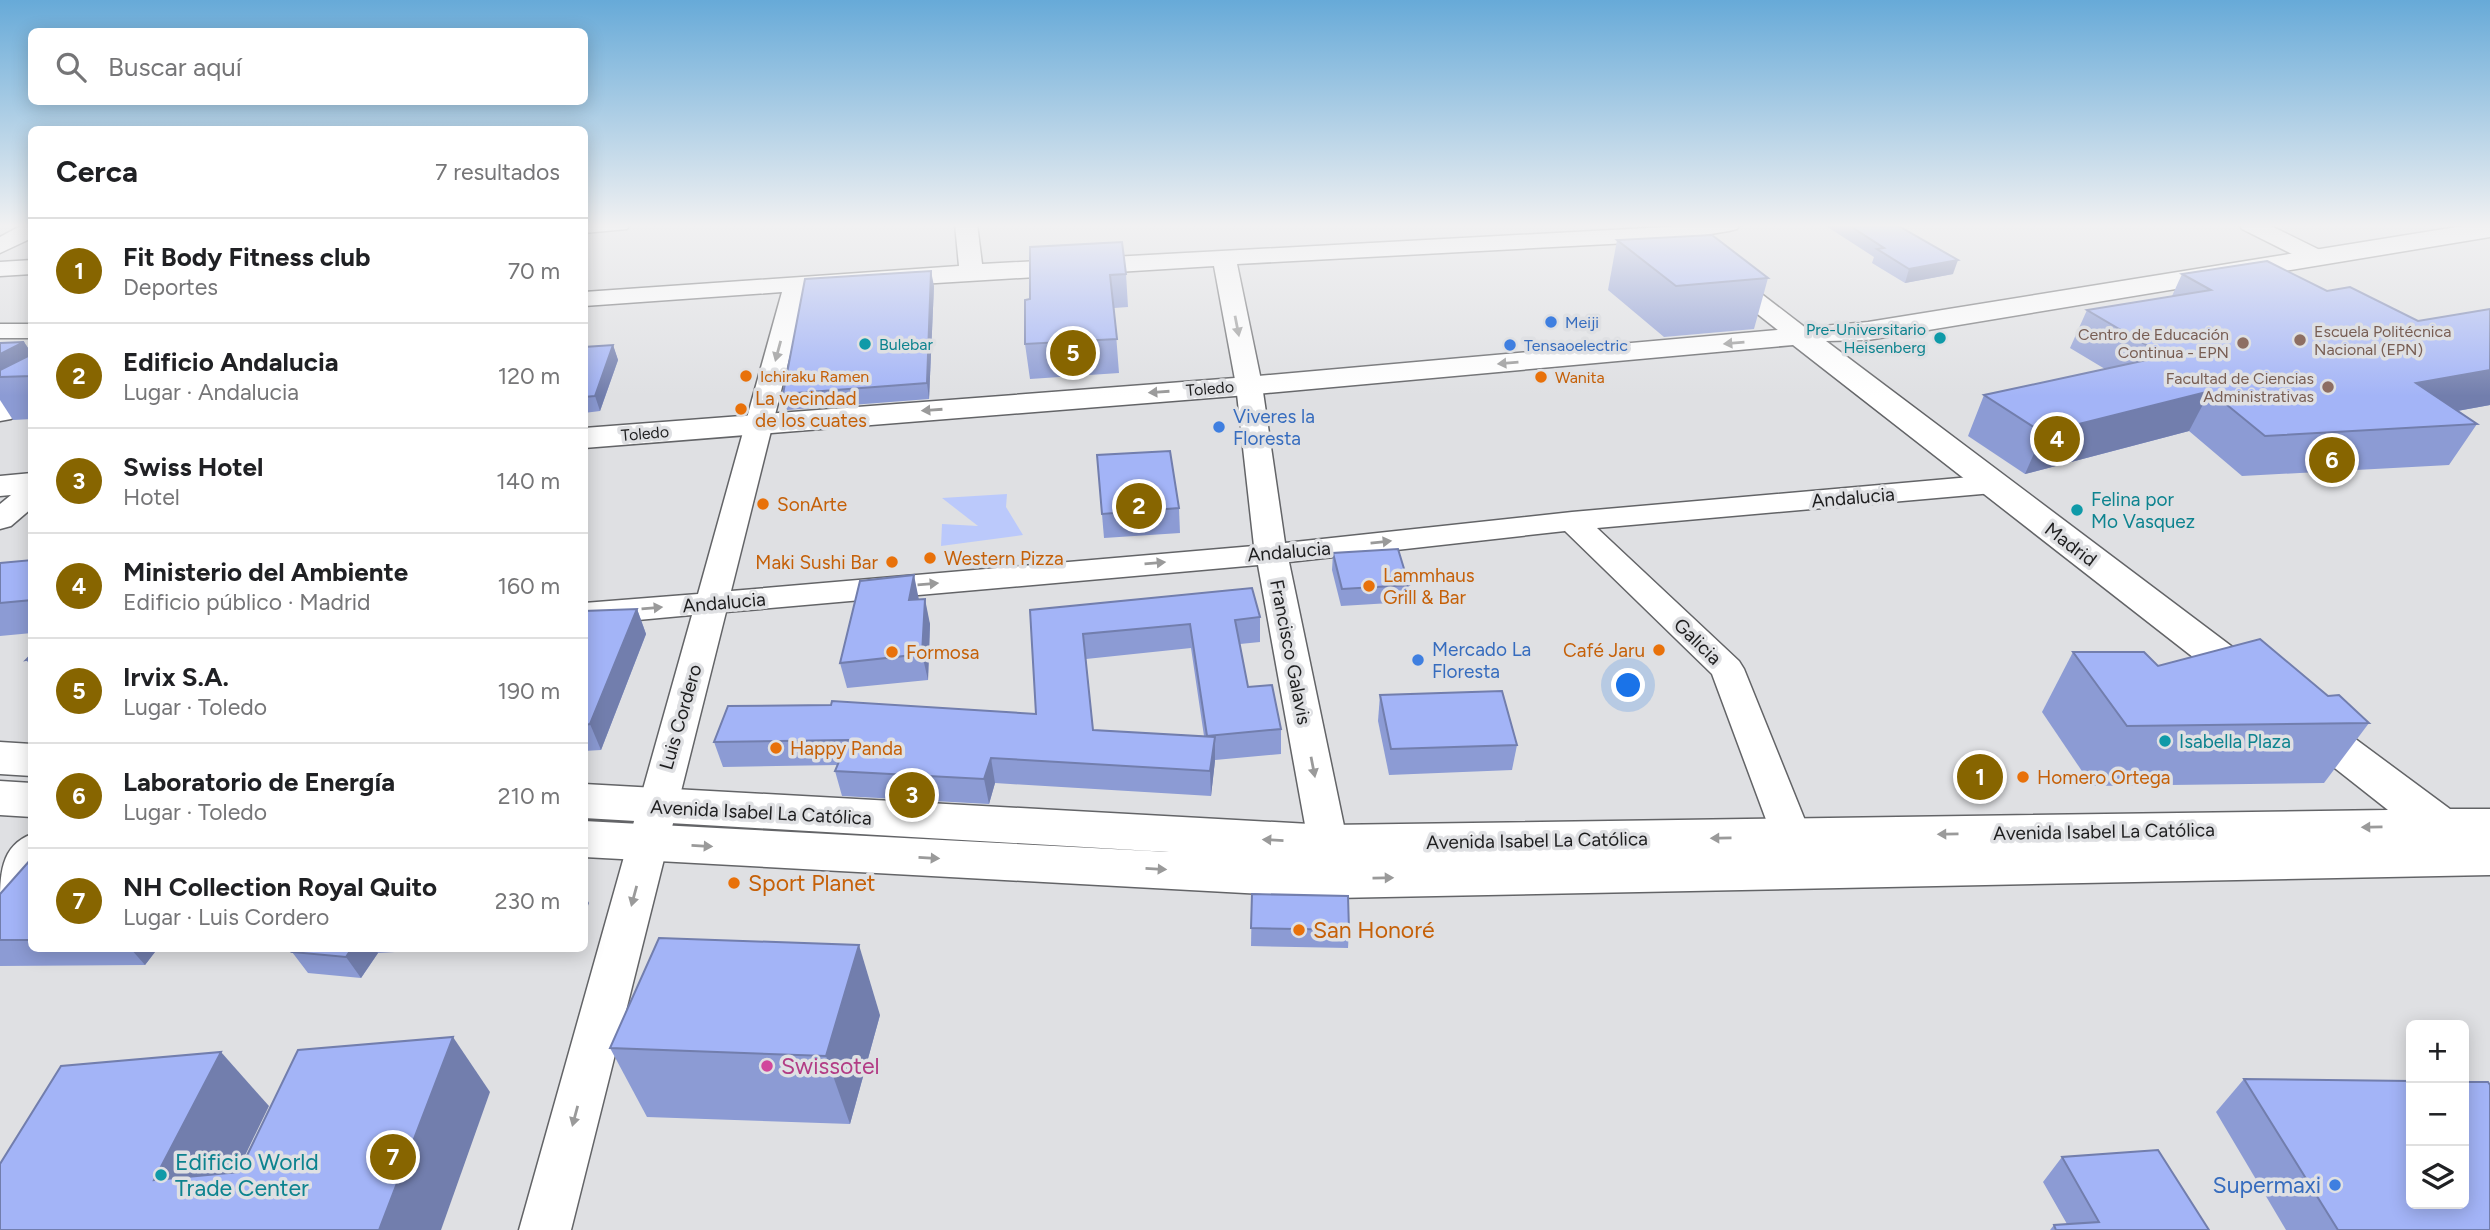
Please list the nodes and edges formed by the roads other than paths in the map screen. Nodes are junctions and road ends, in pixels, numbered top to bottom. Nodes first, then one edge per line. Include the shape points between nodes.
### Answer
1 (844, 281) edge
2 (1228, 281) edge
3 (1730, 281) edge
4 (2147, 281) edge
5 (796, 285) junction
6 (588, 299) edge
7 (0, 331) edge
8 (28, 331) edge
9 (1802, 337) junction
10 (28, 377) edge
11 (1249, 385) junction
12 (0, 392) edge
13 (28, 396) edge
14 (0, 412) edge
15 (757, 424) junction
16 (588, 438) edge
17 (28, 482) edge
18 (1993, 484) junction
19 (0, 486) edge
20 (28, 496) edge
21 (0, 520) edge
22 (1572, 521) junction
23 (1272, 554) junction
24 (712, 603) junction
25 (588, 614) edge
26 (0, 758) edge
27 (28, 760) edge
28 (0, 798) edge
29 (28, 800) edge
30 (588, 802) edge
31 (652, 825) junction
32 (2440, 826) junction
33 (588, 838) edge
34 (2488, 851) edge
35 (28, 854) edge
36 (1800, 854) junction
37 (1331, 861) junction
38 (0, 891) edge
39 (545, 1230) edge

1 - 5 street
2 -> 11 street, Francisco Galavis
3 - 9 street, Madrid
4 - 9 street, Toledo via 1868,331
5 - 6 street
5 -> 15 street, Luis Cordero
7 - 8 street
9 -> 11 street, Toledo
9 - 18 street, Madrid
10 - 12 street
11 -> 15 street, Toledo
11 - 23 street, Francisco Galavis
13 - 14 street
15 - 16 street, Toledo
15 - 24 street, Luis Cordero
17 - 19 street
18 - 22 street, Andalucia
18 - 32 street, Madrid
20 - 21 street
23 -> 22 street, Andalucia
22 - 36 street, Galicia via 1727,669
24 -> 23 street, Andalucia
23 -> 37 street, Francisco Galavis
25 -> 24 street, Andalucia
24 - 31 street, Luis Cordero
26 - 27 street
28 - 29 street
30 - 31 street, Avenida Isabel La Católica
31 - 33 street, Avenida Isabel La Católica
31 - 37 street, Avenida Isabel La Católica
31 -> 39 street, Luis Cordero
32 - 34 street, Avenida Isabel La Católica
32 -> 36 street, Avenida Isabel La Católica
34 - 36 street, Avenida Isabel La Católica
35 - 38 street
36 - 37 street, Avenida Isabel La Católica

